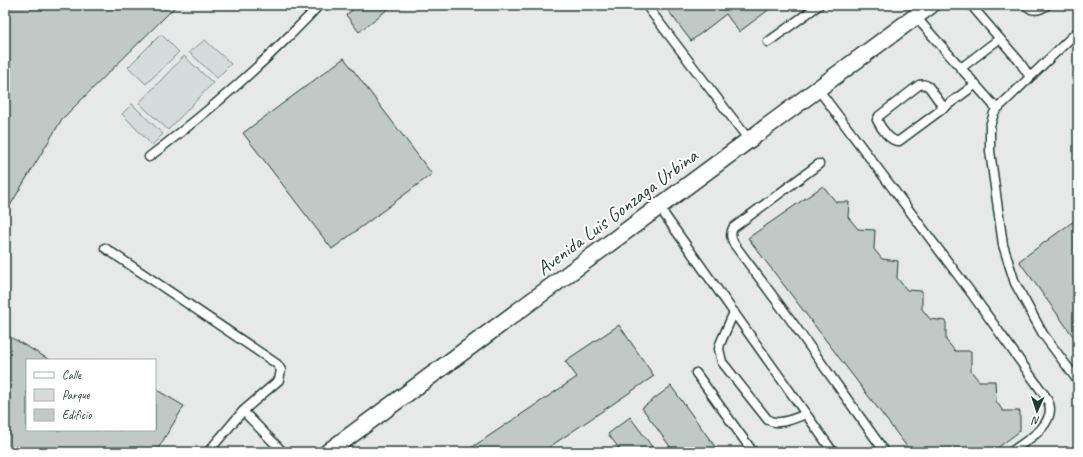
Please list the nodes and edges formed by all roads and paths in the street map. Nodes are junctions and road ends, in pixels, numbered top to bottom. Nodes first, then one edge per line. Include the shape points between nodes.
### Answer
1 (319, 5) edge
2 (646, 5) edge
3 (819, 5) edge
4 (931, 5) edge
5 (971, 5) edge
6 (1026, 5) edge
7 (1047, 5) edge
8 (915, 16) junction
9 (1078, 31) edge
10 (999, 39) junction
11 (768, 42) dead end
12 (961, 68) junction
13 (1030, 77) junction
14 (976, 84) junction
15 (818, 89) junction
16 (944, 108) junction
17 (997, 109) junction
18 (749, 140) junction
19 (149, 157) dead end
20 (819, 164) dead end
21 (659, 207) junction
22 (105, 248) dead end
23 (734, 312) junction
24 (696, 373) dead end
25 (1078, 381) edge
26 (243, 411) junction
27 (806, 414) junction
28 (208, 452) edge
29 (283, 452) edge
30 (328, 452) edge
31 (753, 452) edge
32 (833, 452) edge
33 (885, 452) edge
34 (1011, 452) edge

1 - 19 lane via 227,95
2 - 18 lane
3 - 11 lane
4 - 8 street, Avenida Luis Gonzaga Urbina
5 - 10 lane
6 - 7 lane via 1036,10
8 - 12 lane
8 - 15 street, Avenida Luis Gonzaga Urbina
9 - 13 lane
10 - 12 lane
10 - 13 lane
12 - 14 lane
13 - 17 lane
14 - 16 lane
14 - 17 lane
15 - 18 street, Avenida Luis Gonzaga Urbina
15 - 34 lane via 1046,397 1050,408 1043,427
16 - 16 lane via 929,87 923,85 877,120 891,139 899,141
17 - 25 lane via 990,126 990,151 1003,245 1018,289 1043,334
18 - 21 street, Avenida Luis Gonzaga Urbina
20 - 33 lane via 733,228 731,237
21 - 23 lane
21 - 30 street, Avenida Luis Gonzaga Urbina
22 - 26 lane via 277,364 281,370 279,380
23 - 27 lane
23 - 27 lane via 720,344 722,362 768,420 780,422
24 - 31 lane
26 - 28 lane
26 - 29 lane
27 - 32 lane

